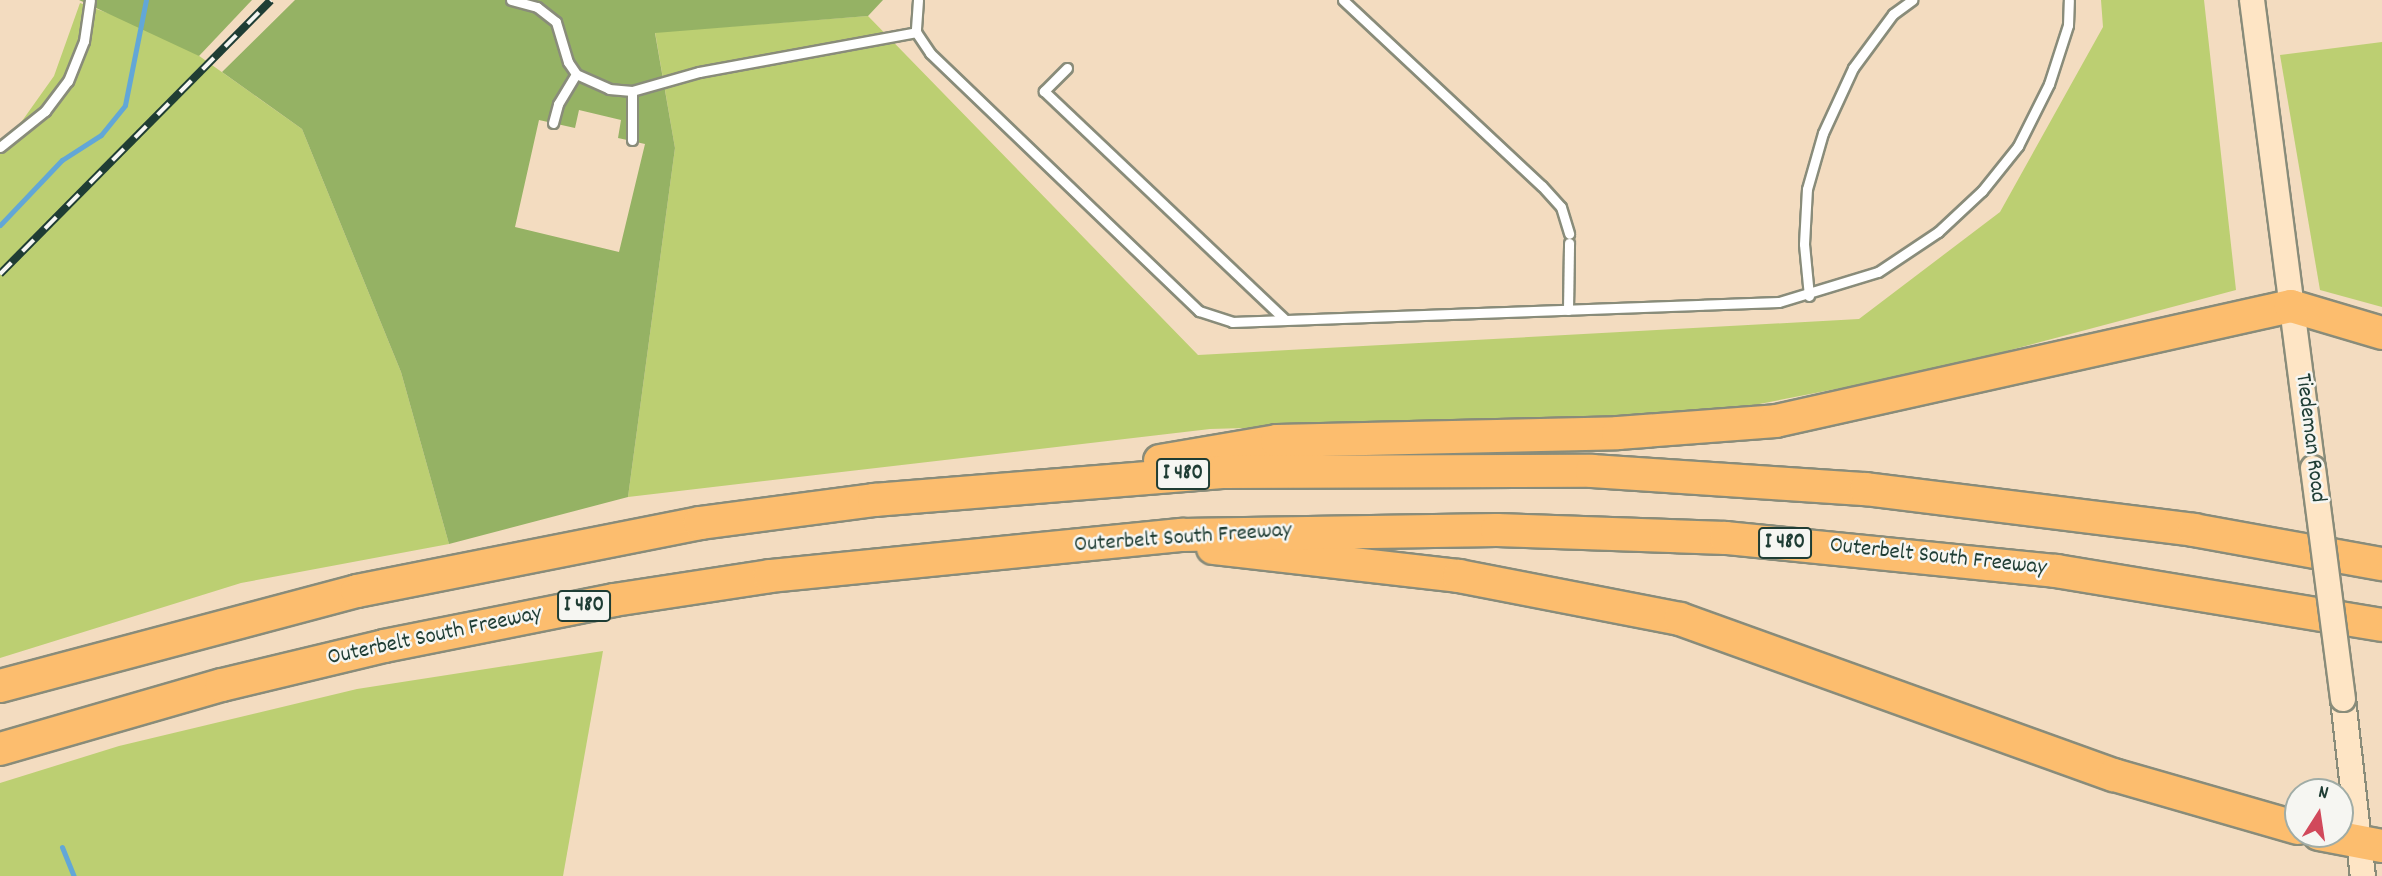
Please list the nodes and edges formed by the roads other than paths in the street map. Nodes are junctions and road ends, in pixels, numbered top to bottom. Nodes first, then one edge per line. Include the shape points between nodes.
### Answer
1 (90, 0) edge
2 (511, 0) edge
3 (918, 0) edge
4 (1343, 0) edge
5 (1912, 0) edge
6 (2069, 0) edge
7 (2252, 0) edge
8 (916, 32) junction
9 (1067, 68) dead end
10 (576, 74) junction
11 (632, 91) junction
12 (553, 123) dead end
13 (632, 140) dead end
14 (0, 148) edge
15 (1809, 296) junction
16 (2291, 306) junction
17 (1568, 310) junction
18 (1285, 320) junction
19 (2382, 333) edge
20 (1081, 481) junction
21 (1182, 535) junction
22 (2382, 564) edge
23 (2382, 625) edge
24 (0, 686) edge
25 (0, 749) edge
26 (2284, 824) edge
27 (2370, 846) edge
28 (2362, 876) edge

1 - 14 lane via 83,41 68,80 45,111
2 - 10 lane via 537,7 555,22
3 - 8 lane
4 - 17 lane via 1561,207 1569,238
5 - 15 lane via 1893,14 1853,68 1824,133 1807,189 1804,244
6 - 15 lane via 2068,25 2049,85 2018,146 1982,191 1938,232 1878,272
7 - 16 main road, Tiedeman Road
8 - 11 lane via 699,72
8 - 18 lane via 930,53 1199,311 1232,322
9 - 18 lane via 1044,91
10 - 11 lane via 610,89
10 - 12 lane via 558,104
11 - 13 lane
15 - 17 lane via 1779,302
16 - 19 highway
16 - 20 highway via 1776,421 1632,432 1277,442 1192,453
16 - 27 main road, Tiedeman Road, bridge via 2343,699
17 - 18 lane
20 - 22 highway, I 480 via 1348,469 1592,471 1727,478 2076,513
20 - 24 highway, I 480 via 874,500 577,545 231,621
21 - 23 highway, Outerbelt South Freeway / I 480 via 1497,530 1726,538 2056,571
21 - 25 highway, Outerbelt South Freeway / I 480 via 770,576 614,600 343,656
21 - 26 highway via 1232,552 1459,576 1681,619 2102,771
27 - 28 main road, Tiedeman Road

